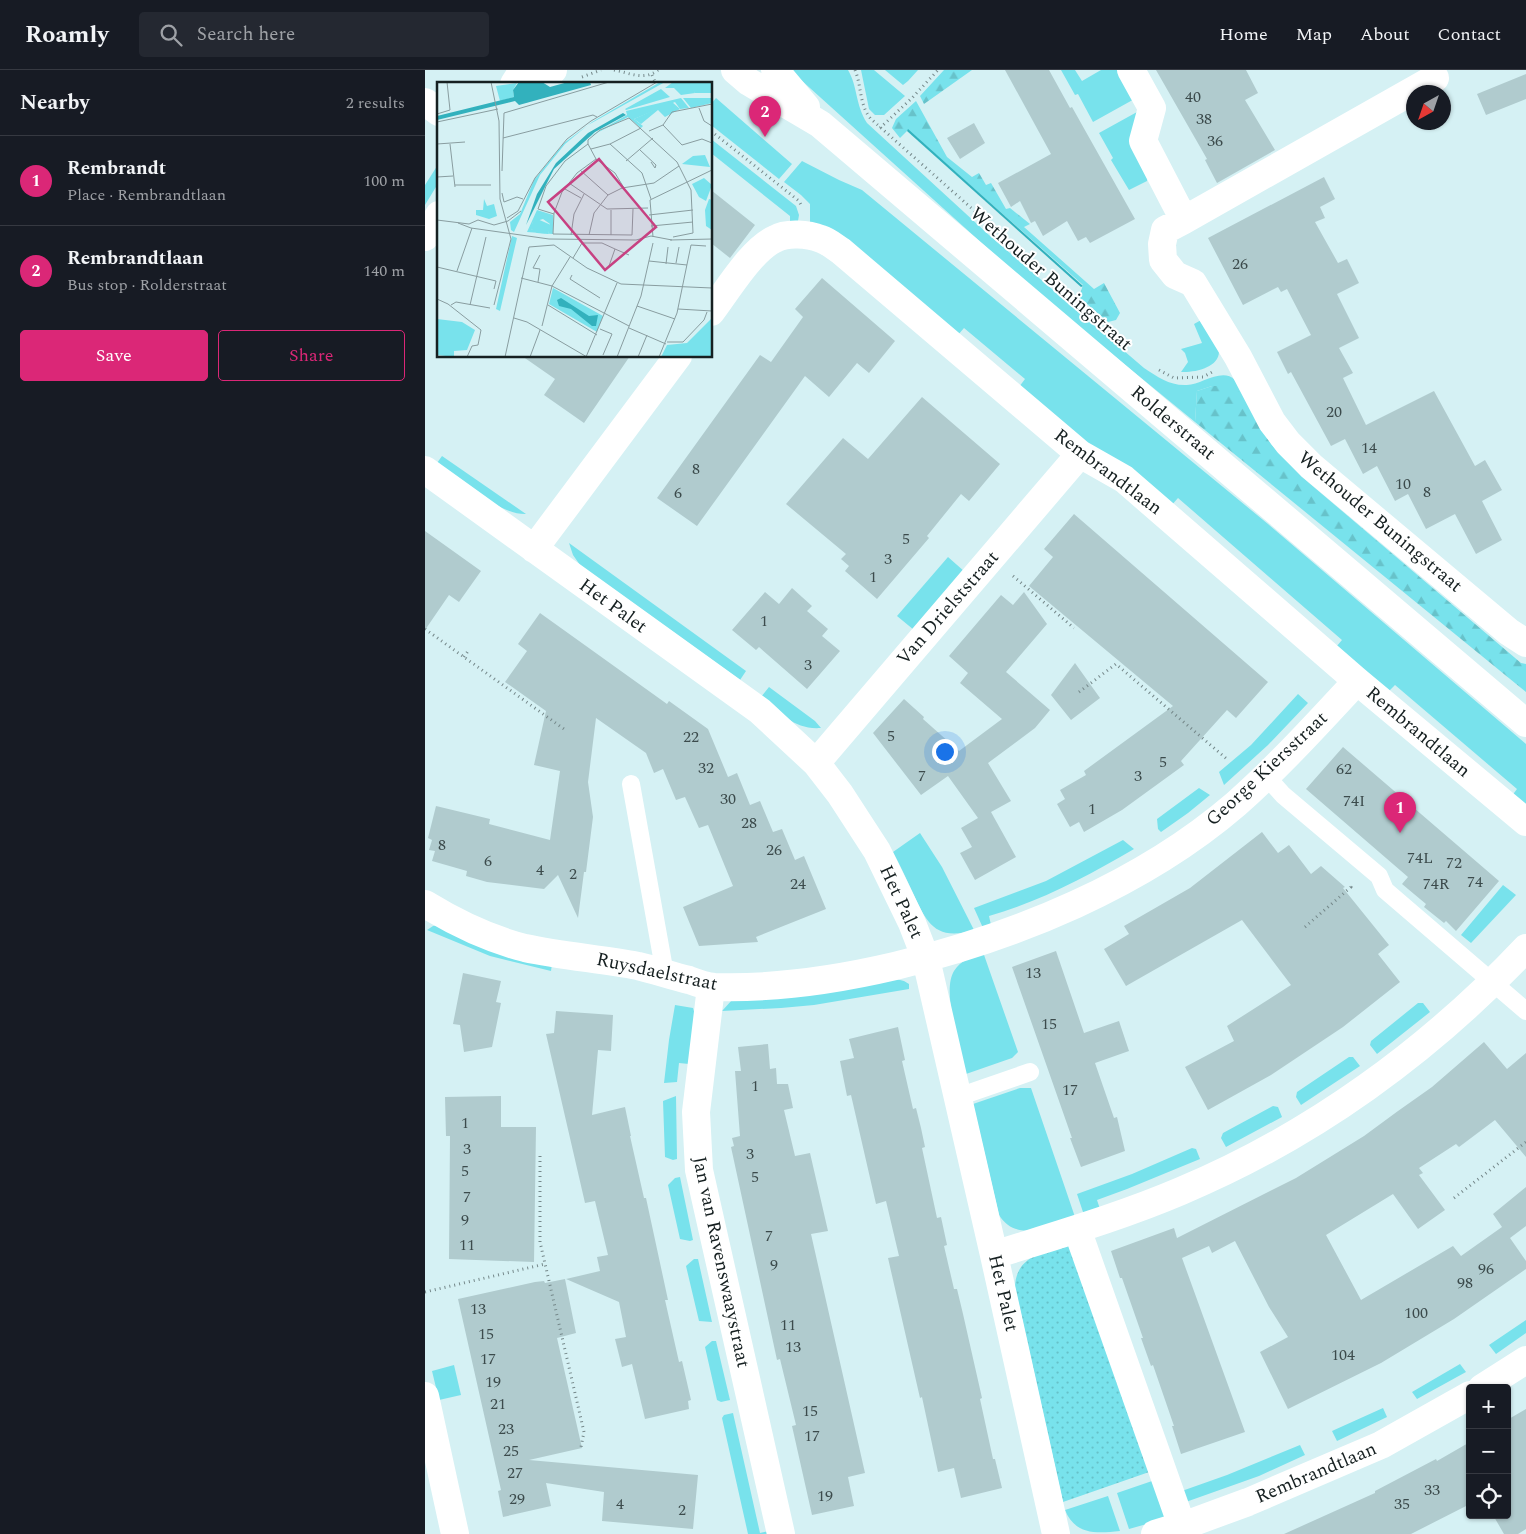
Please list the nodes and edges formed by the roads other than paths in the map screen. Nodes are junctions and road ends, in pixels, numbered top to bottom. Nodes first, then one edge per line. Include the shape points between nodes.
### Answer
1 (523, 70) edge
2 (553, 70) edge
3 (735, 70) edge
4 (775, 70) edge
5 (1131, 70) edge
6 (1435, 78) dead end
7 (515, 82) edge
8 (540, 82) edge
9 (425, 102) edge
10 (437, 111) edge
11 (820, 124) junction
12 (437, 218) edge
13 (1183, 220) junction
14 (425, 237) edge
15 (713, 309) edge
16 (677, 358) edge
17 (1080, 454) junction
18 (425, 470) edge
19 (534, 549) junction
20 (1526, 643) edge
21 (1357, 681) junction
22 (1526, 723) edge
23 (816, 763) junction
24 (1266, 776) junction
25 (631, 784) dead end
26 (1526, 822) edge
27 (425, 904) edge
28 (1526, 948) edge
29 (926, 959) junction
30 (665, 974) junction
31 (1493, 982) junction
32 (711, 987) junction
33 (1526, 1010) edge
34 (1031, 1072) dead end
35 (958, 1097) junction
36 (1077, 1229) junction
37 (994, 1255) junction
38 (1526, 1360) edge
39 (1488, 1384) edge
40 (425, 1396) edge
41 (1466, 1397) edge
42 (1166, 1531) edge
43 (455, 1534) edge
44 (781, 1534) edge
45 (1056, 1534) edge

1 - 7 street
2 - 8 street
3 - 11 street, Rolderstraat via 749,82
4 - 11 street, Rolderstraat
5 - 13 street via 1151,108 1143,141
6 - 13 street, Wethouder Buningstraat
9 - 10 street
11 - 22 street, Rolderstraat
12 - 14 street
13 - 20 street, Wethouder Buningstraat via 1165,230 1163,260 1175,275 1193,283 1272,422 1288,444
15 - 17 street, Rembrandtlaan via 747,264 776,238 802,235 821,239 841,251
16 - 19 street
17 - 21 street, Rembrandtlaan via 1123,479
17 - 23 street, Van Drielststraat
18 - 19 street, Het Palet
19 - 23 street, Het Palet via 760,711
21 - 24 street, George Kiersstraat
21 - 26 street, Rembrandtlaan
23 - 29 street, Het Palet via 877,851
24 - 29 street, George Kiersstraat via 1192,837 1103,891 1036,922
24 - 31 lane via 1283,795 1379,876 1385,890
25 - 30 lane
27 - 30 street, Ruysdaelstraat via 452,921 502,941 639,966
28 - 31 street
29 - 32 street, Ruysdaelstraat via 813,982
29 - 35 street, Het Palet
30 - 32 street, Ruysdaelstraat
31 - 33 lane
31 - 36 street via 1427,1042 1328,1114 1273,1146 1182,1191
32 - 44 street, Jan van Ravenswaaystraat via 696,1112 699,1170
34 - 35 lane
35 - 37 street, Het Palet
36 - 37 street
36 - 42 street
37 - 45 street, Het Palet
38 - 39 street
40 - 43 street
41 - 42 street, Rembrandtlaan via 1381,1445 1248,1502

